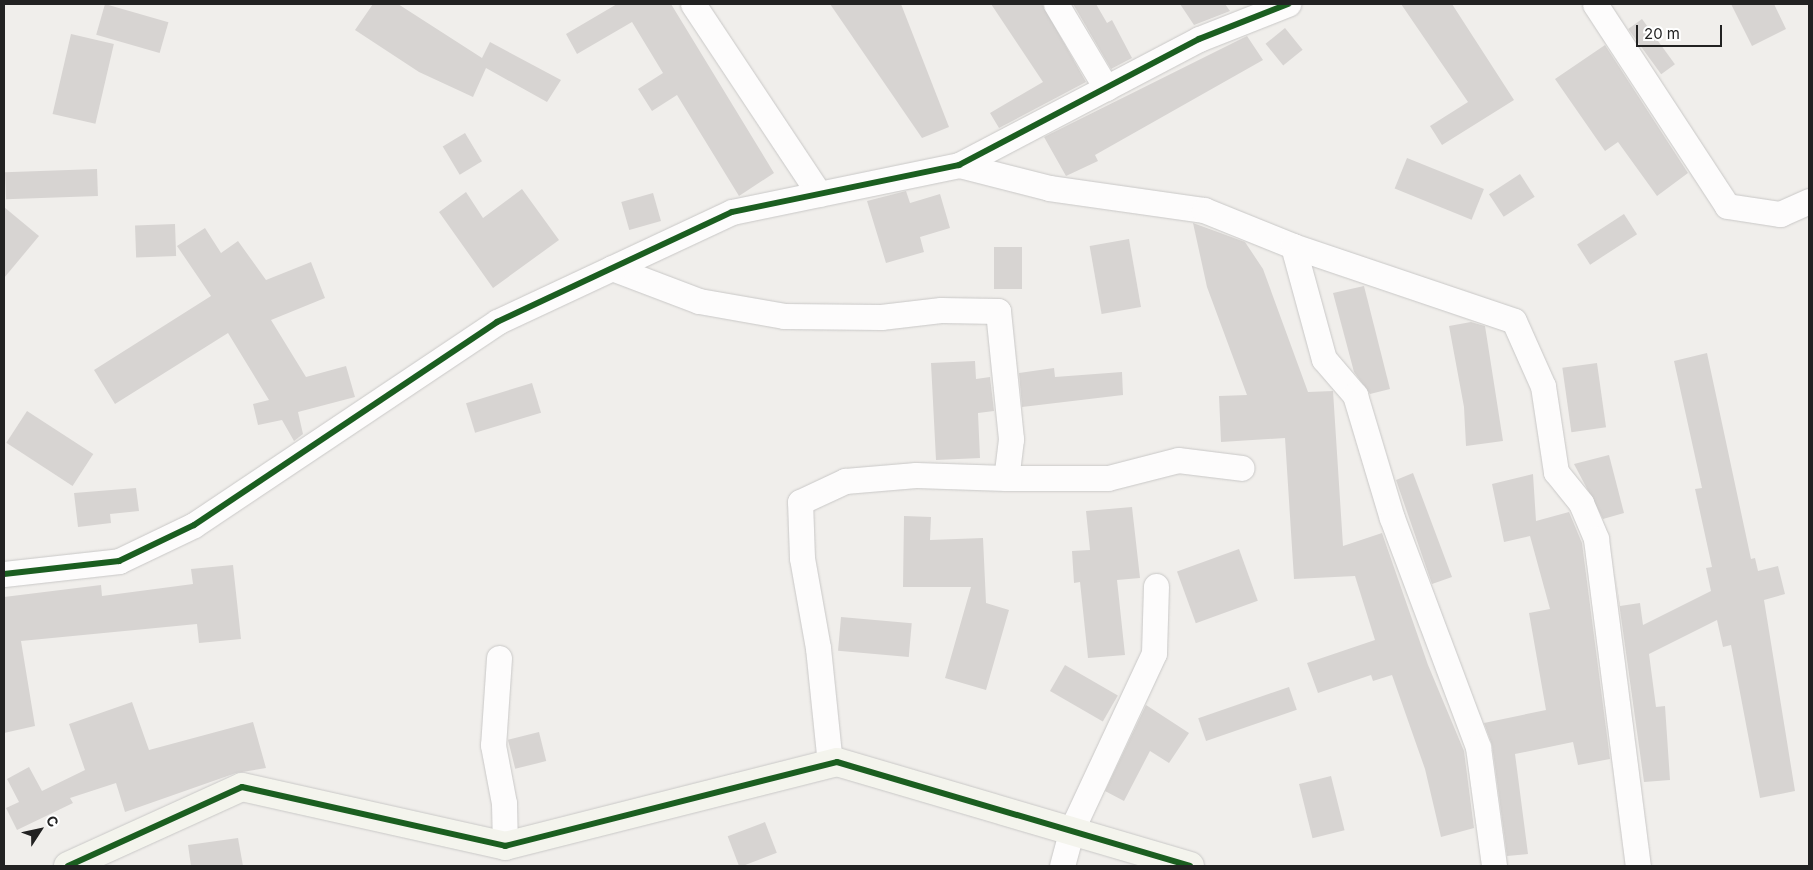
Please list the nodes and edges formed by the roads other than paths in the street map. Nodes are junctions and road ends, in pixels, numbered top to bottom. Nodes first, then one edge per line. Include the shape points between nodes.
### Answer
1 (693, 4) edge
2 (1056, 4) edge
3 (1288, 4) edge
4 (1595, 4) edge
5 (1106, 88) junction
6 (959, 165) junction
7 (819, 194) junction
8 (1808, 205) edge
9 (1294, 246) junction
10 (612, 268) junction
11 (1242, 468) dead end
12 (1006, 478) junction
13 (4, 574) edge
14 (1156, 586) dead end
15 (499, 658) dead end
16 (830, 764) junction
17 (1072, 829) junction
18 (505, 846) junction
19 (68, 866) edge
20 (1062, 866) edge
21 (1190, 866) edge
22 (1494, 866) edge
23 (1638, 866) edge

1 - 7 street
2 - 5 street
3 - 5 street via 1199,39
4 - 8 street via 1727,206 1780,214
5 - 6 street
6 - 7 street
6 - 9 street via 1049,188 1204,210
7 - 10 street via 732,212
9 - 22 street via 1324,359 1355,395 1392,518 1478,747
9 - 23 street via 1514,321 1543,386 1556,472 1581,503 1596,539
10 - 12 street via 699,301 784,316 881,318 941,310 998,311 1011,439
10 - 13 street via 497,322 194,525 119,561
11 - 12 street via 1178,460 1108,478
12 - 16 street via 916,475 846,480 800,502 802,558 818,648
14 - 17 street via 1154,653
15 - 18 street via 493,745 504,803
16 - 17 street via 837,762
16 - 18 street
17 - 20 street
17 - 21 street
18 - 19 street via 242,787

